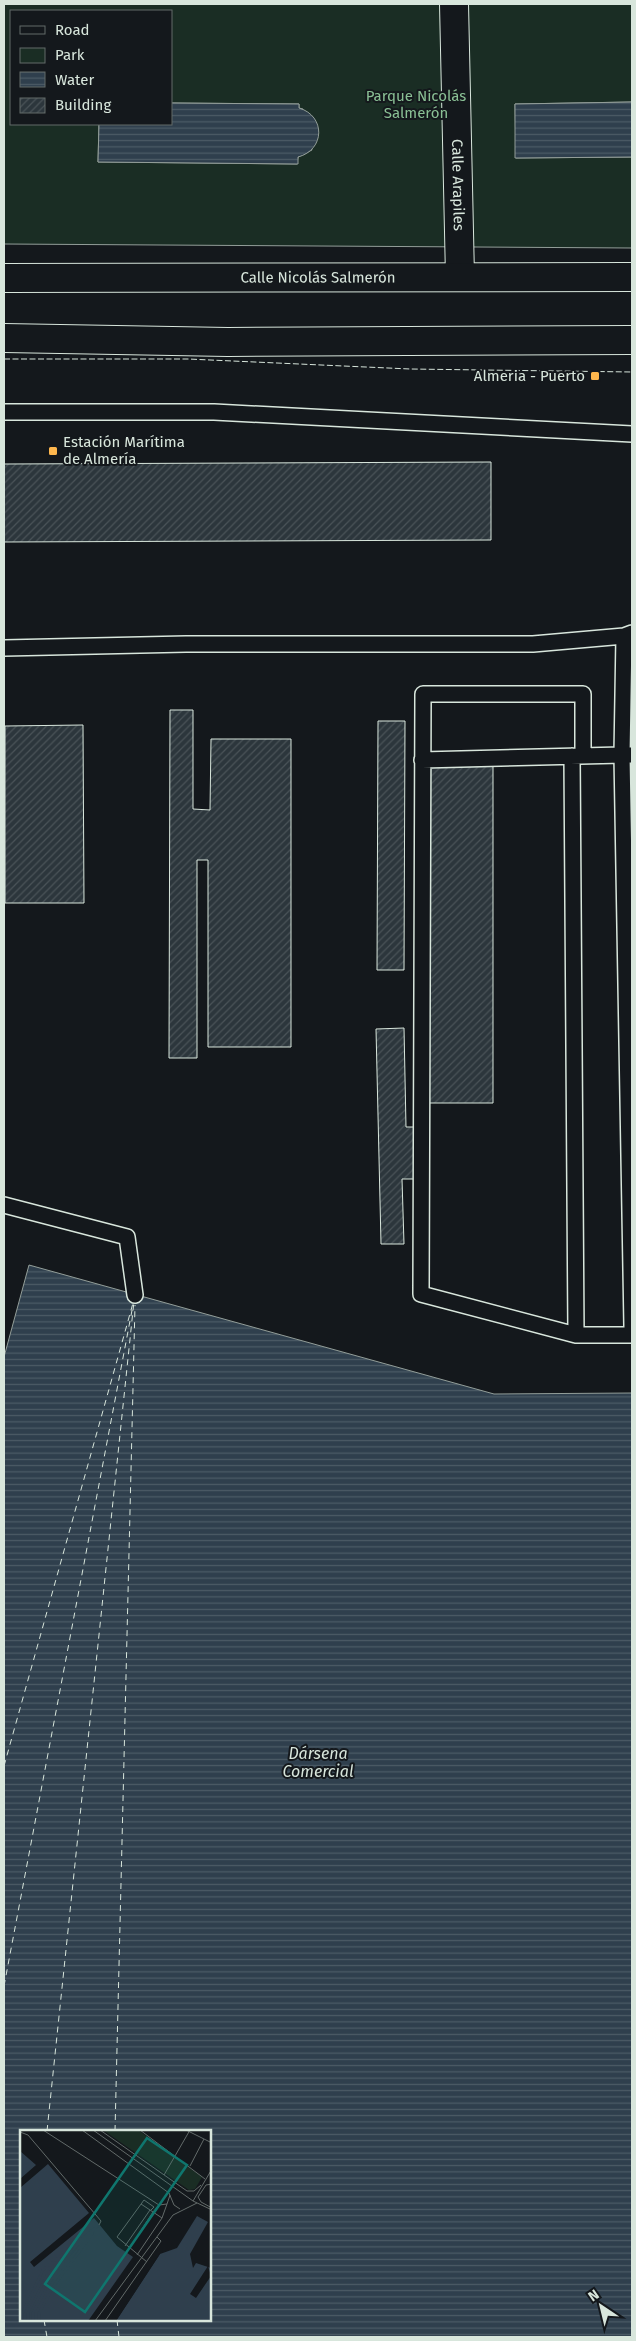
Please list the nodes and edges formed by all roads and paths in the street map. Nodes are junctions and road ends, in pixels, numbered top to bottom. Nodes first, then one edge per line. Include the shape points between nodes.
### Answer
1 (454, 4) edge
2 (632, 276) edge
3 (460, 277) junction
4 (4, 278) edge
5 (4, 338) edge
6 (632, 340) edge
7 (4, 412) edge
8 (632, 434) edge
9 (628, 635) edge
10 (4, 648) edge
11 (627, 755) edge
12 (578, 756) junction
13 (422, 760) junction
14 (4, 1205) edge
15 (135, 1295) dead end
16 (632, 1327) edge
17 (576, 1335) junction
18 (632, 1335) edge

1 - 3 main road, Calle Arapiles
2 - 3 main road, Calle Nicolás Salmerón
3 - 4 main road, Calle Nicolás Salmerón
5 - 6 main road via 228,342
7 - 8 lane via 214,412
9 - 10 lane via 532,644 186,644
9 - 11 lane
11 - 12 lane
11 - 16 lane
12 - 13 lane
12 - 13 lane via 583,694 423,694
12 - 17 lane
13 - 17 lane via 421,1294
14 - 15 lane via 127,1237
17 - 18 lane

